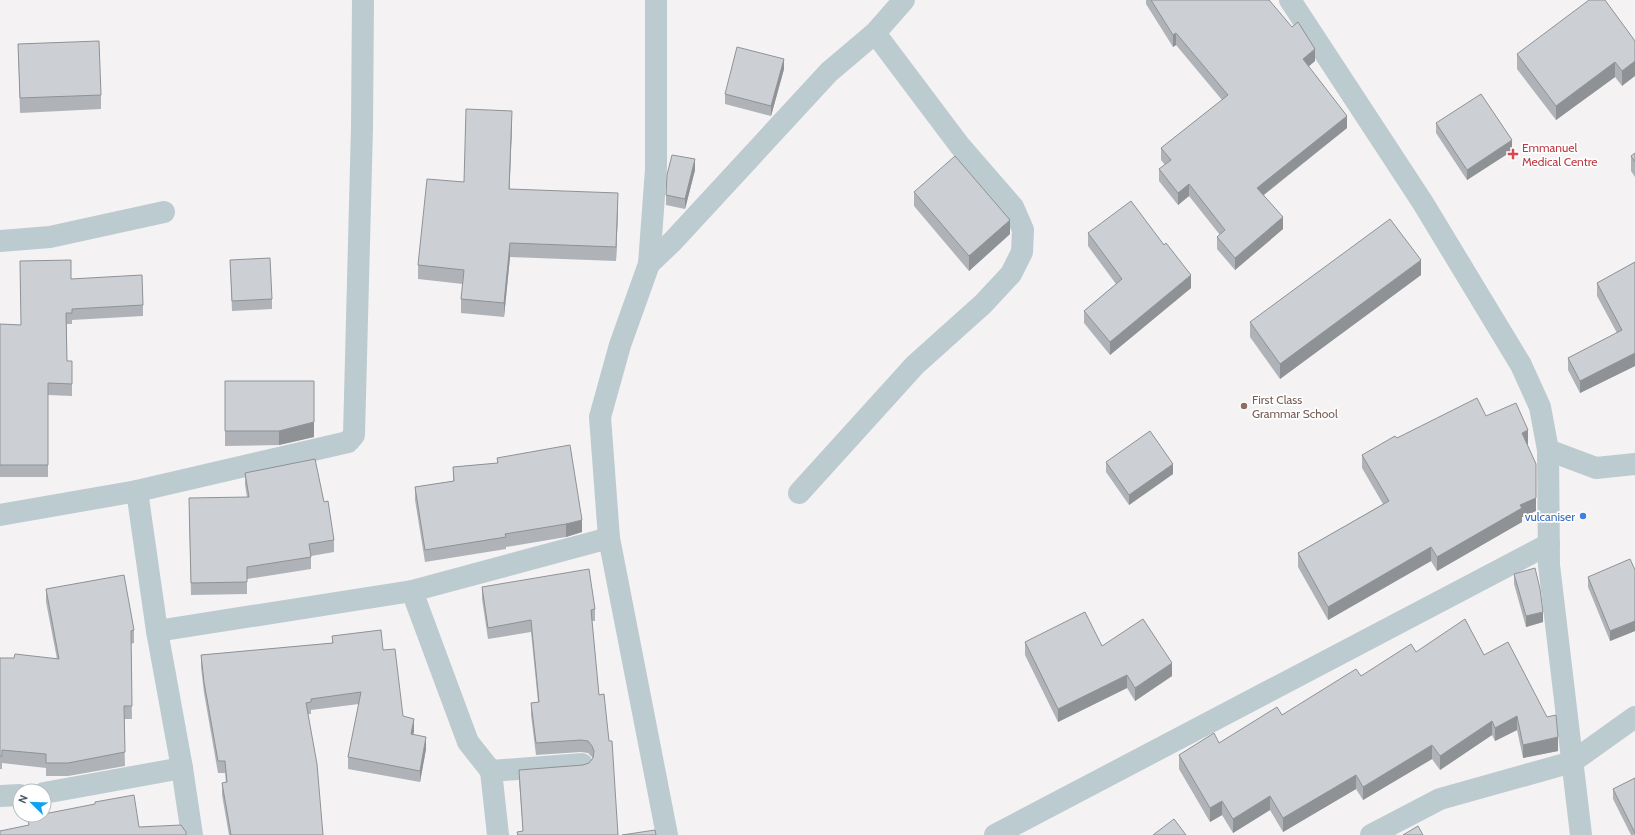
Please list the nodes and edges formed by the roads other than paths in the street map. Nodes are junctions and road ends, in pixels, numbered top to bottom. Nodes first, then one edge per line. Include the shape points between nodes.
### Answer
1 (363, 0) edge
2 (656, 0) edge
3 (904, 0) edge
4 (1298, 3) edge
5 (875, 33) junction
6 (164, 212) dead end
7 (0, 241) edge
8 (649, 264) junction
9 (1548, 450) junction
10 (1635, 464) edge
11 (138, 491) junction
12 (799, 493) dead end
13 (0, 515) edge
14 (609, 538) junction
15 (1549, 544) junction
16 (412, 591) junction
17 (157, 631) junction
18 (1635, 717) edge
19 (1572, 762) junction
20 (582, 764) edge
21 (182, 768) junction
22 (490, 771) junction
23 (52, 792) edge
24 (12, 795) edge
25 (0, 796) edge
26 (192, 835) edge
27 (498, 835) edge
28 (667, 835) edge
29 (995, 835) edge
30 (1371, 835) edge
31 (1580, 835) edge

1 - 11 street via 354,435 348,442
2 - 8 street via 656,169
3 - 5 street
4 - 9 street via 1424,203 1521,365 1540,407
5 - 8 street via 829,72
5 - 12 street via 960,146 1013,207 1023,230 1022,252 1011,274 983,304 915,366
6 - 7 street via 50,237
8 - 14 street via 620,346 600,417
9 - 10 street via 1596,468
9 - 15 street
11 - 13 street
11 - 17 street
14 - 16 street
14 - 28 street
15 - 19 street via 1549,565
15 - 29 street
16 - 17 street
16 - 22 street via 468,742
17 - 21 street
18 - 19 street
19 - 30 street via 1440,799
19 - 31 street
20 - 22 street
21 - 23 street
21 - 26 street
22 - 27 street
24 - 25 street

